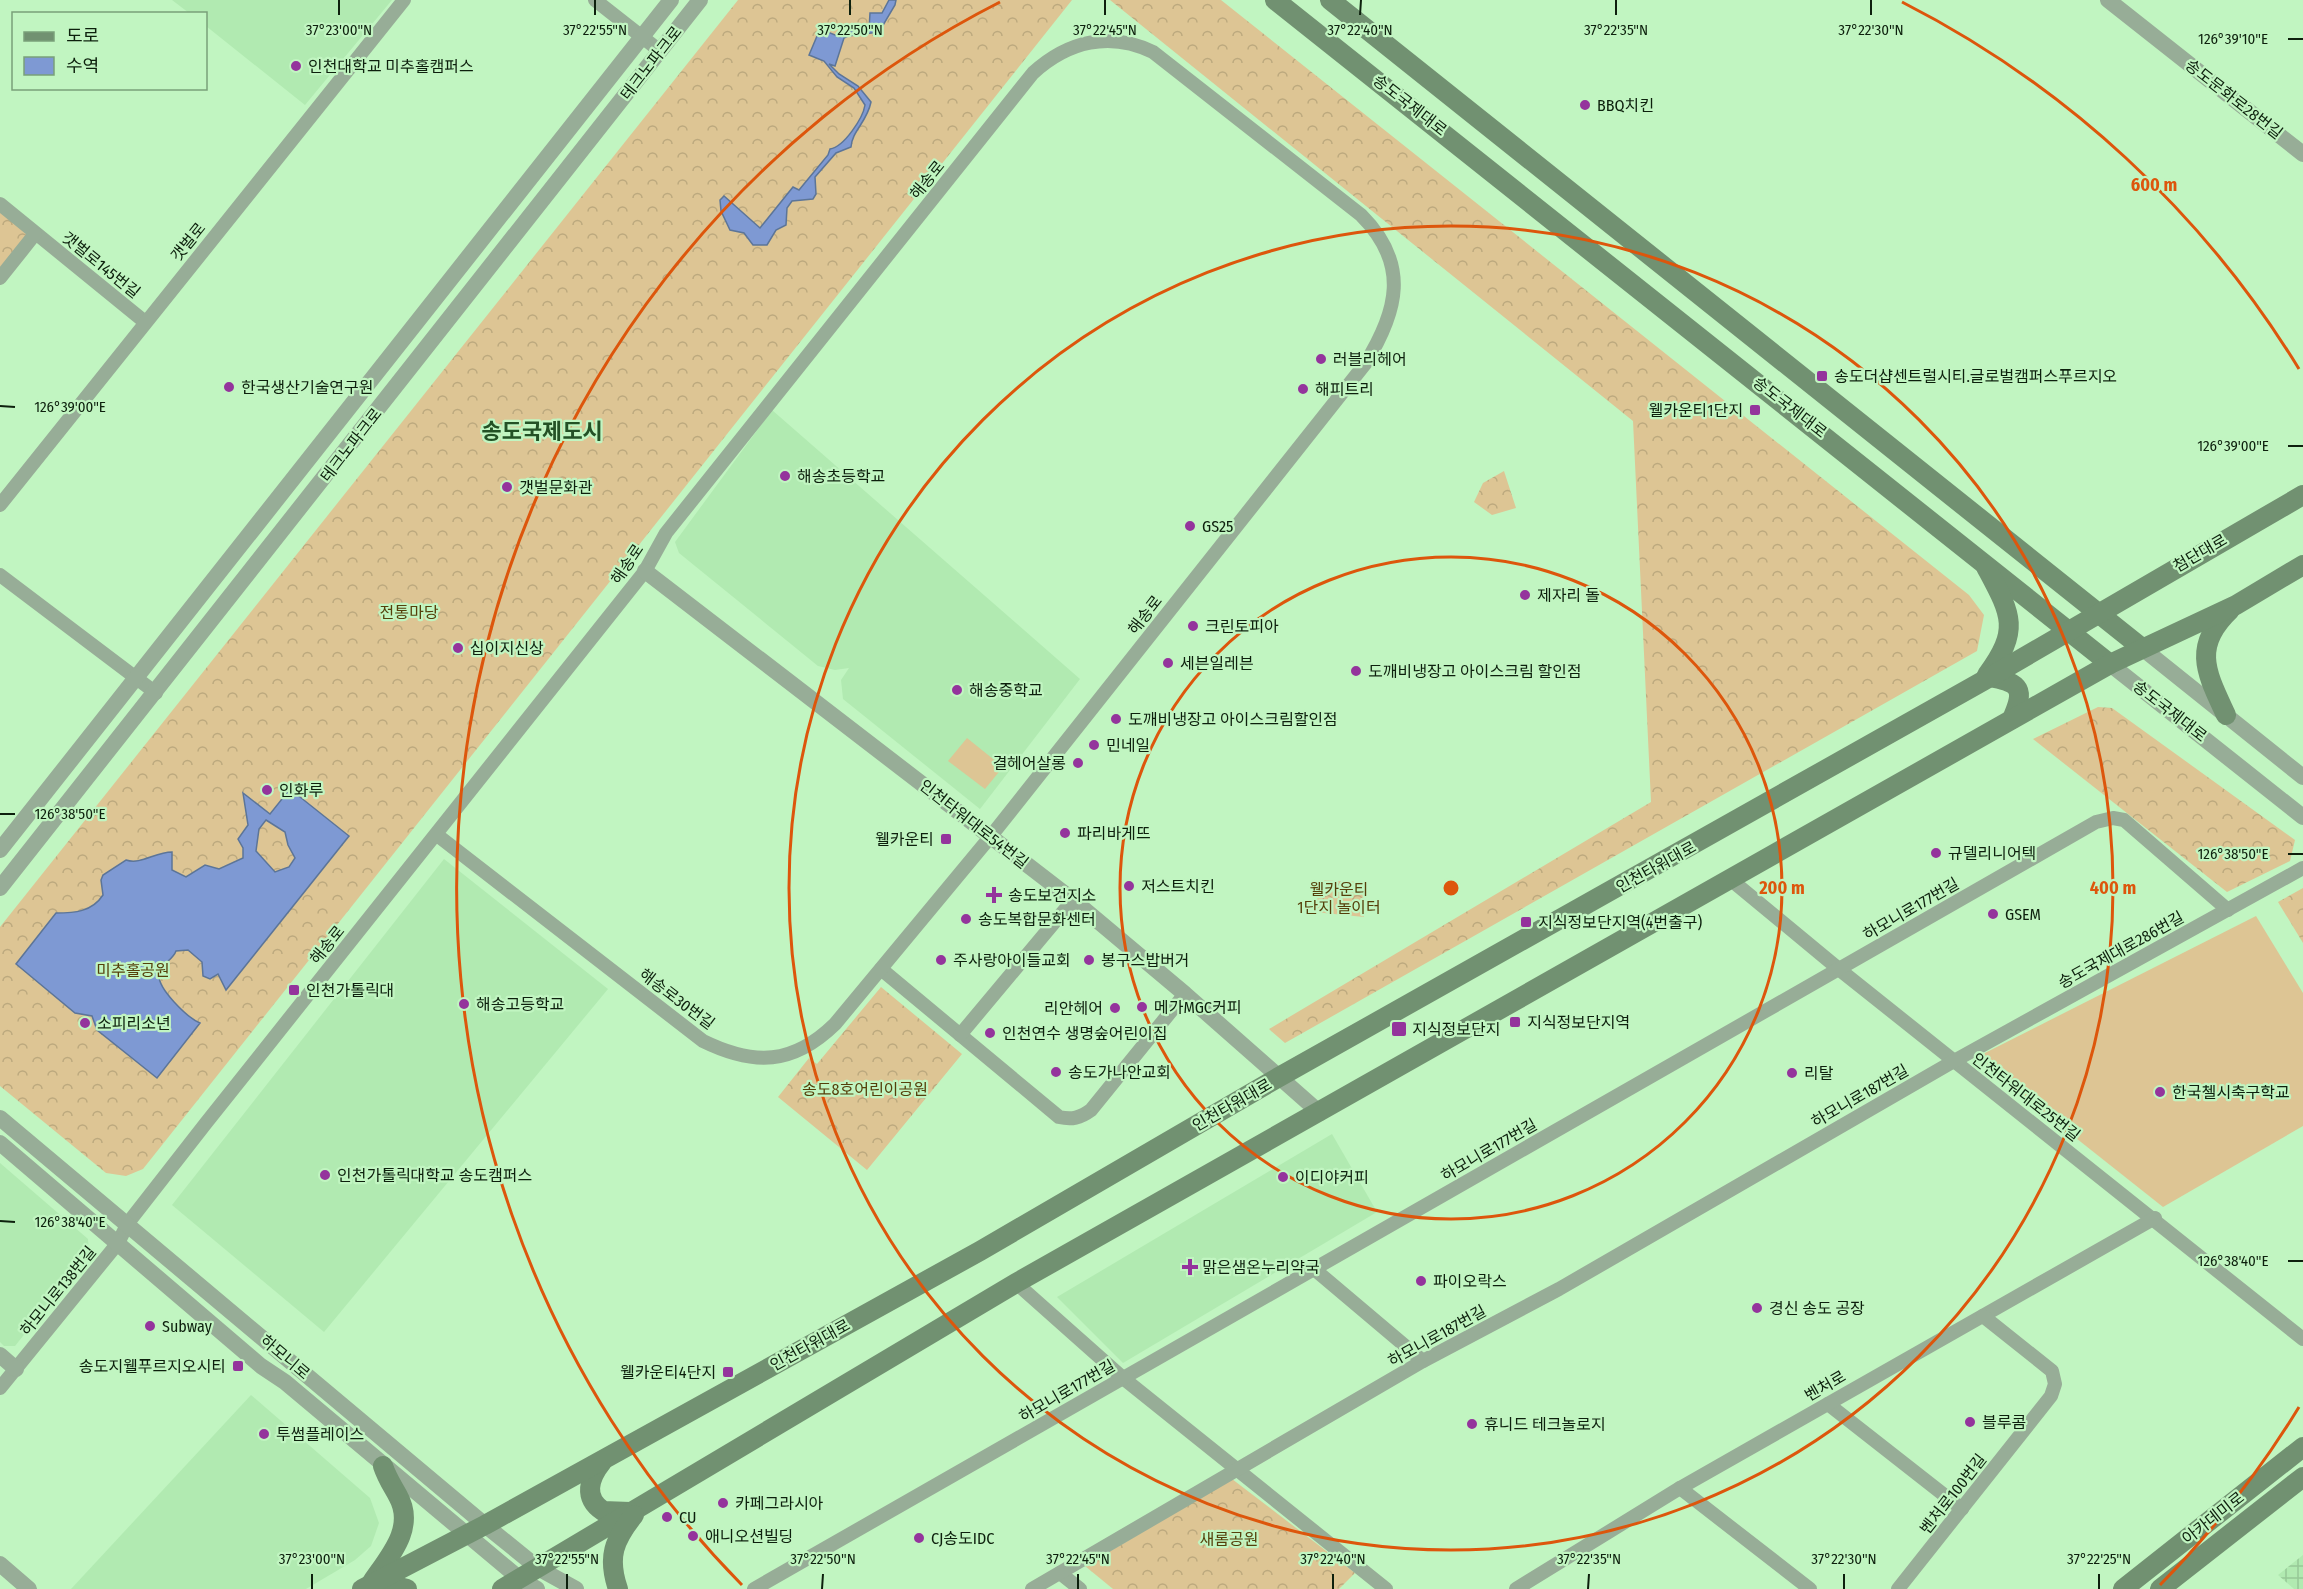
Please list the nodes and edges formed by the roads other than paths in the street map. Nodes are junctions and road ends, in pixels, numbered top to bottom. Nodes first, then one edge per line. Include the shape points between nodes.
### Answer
1 (404, 0) edge
2 (595, 0) edge
3 (671, 0) edge
4 (700, 0) edge
5 (1275, 0) edge
6 (1330, 0) edge
7 (2108, 0) edge
8 (641, 38) junction
9 (660, 51) junction
10 (2303, 154) edge
11 (0, 204) edge
12 (35, 234) junction
13 (0, 278) edge
14 (145, 321) junction
15 (2303, 495) edge
16 (0, 505) edge
17 (1981, 559) junction
18 (2303, 565) edge
19 (645, 571) junction
20 (0, 575) edge
21 (2236, 605) junction
22 (2097, 612) junction
23 (2071, 630) junction
24 (2142, 648) junction
25 (2110, 664) junction
26 (136, 676) junction
27 (1987, 679) junction
28 (156, 693) junction
29 (2226, 715) junction
30 (2012, 719) junction
31 (2303, 777) edge
32 (2303, 817) edge
33 (437, 835) junction
34 (991, 836) junction
35 (0, 850) edge
36 (2303, 868) edge
37 (1730, 879) junction
38 (0, 888) edge
39 (1072, 900) junction
40 (2228, 910) junction
41 (881, 969) junction
42 (1839, 970) junction
43 (1185, 994) junction
44 (960, 1035) junction
45 (1954, 1061) junction
46 (1279, 1077) junction
47 (1320, 1113) junction
48 (0, 1118) edge
49 (0, 1143) edge
50 (2155, 1218) junction
51 (128, 1223) junction
52 (118, 1243) junction
53 (1314, 1269) junction
54 (1016, 1283) junction
55 (1983, 1316) junction
56 (2303, 1339) edge
57 (0, 1355) edge
58 (1423, 1361) junction
59 (16, 1369) junction
60 (1123, 1378) junction
61 (0, 1388) edge
62 (1828, 1404) junction
63 (2303, 1448) edge
64 (606, 1458) junction
65 (383, 1466) junction
66 (1238, 1470) junction
67 (2303, 1477) edge
68 (1680, 1488) junction
69 (635, 1509) junction
70 (1962, 1509) junction
71 (485, 1525) junction
72 (467, 1535) junction
73 (0, 1564) edge
74 (538, 1568) junction
75 (1060, 1573) junction
76 (519, 1579) junction
77 (366, 1587) edge
78 (29, 1589) edge
79 (407, 1589) edge
80 (502, 1589) edge
81 (537, 1589) edge
82 (576, 1589) edge
83 (618, 1589) edge
84 (753, 1589) edge
85 (1032, 1589) edge
86 (1080, 1589) edge
87 (1386, 1589) edge
88 (1516, 1589) edge
89 (1810, 1589) edge
90 (1898, 1589) edge
91 (2123, 1589) edge
92 (2160, 1589) edge

1 - 14 street, 갯벌로
2 - 8 street
3 - 8 street, 테크노파크로
4 - 9 street, 테크노파크로
5 - 17 main road, 송도국제대로
6 - 22 main road, 송도국제대로
7 - 10 street, 송도문화로28번길
8 - 9 street
8 - 26 street, 테크노파크로
9 - 28 street, 테크노파크로
11 - 12 street, 갯벌로145번길
12 - 13 street, 갯벌로145번길
12 - 14 street, 갯벌로145번길
14 - 16 street, 갯벌로
15 - 22 main road, 첨단대로
17 - 23 main road, 송도국제대로
17 - 27 main road via 2008,607 2011,622 2002,655
18 - 21 main road
19 - 33 street, 해송로
19 - 34 street, 인천타워대로54번길
19 - 34 street, 해송로 via 666,533 1033,72 1067,48 1097,41 1125,42 1160,57 1371,225 1391,264 1392,309 1385,331 1365,364
20 - 26 street
21 - 24 main road
21 - 29 main road via 2216,623 2205,656 2208,676
22 - 23 main road, 인천타워대로
22 - 24 main road, 송도국제대로
23 - 25 main road, 송도국제대로
23 - 27 main road, 인천타워대로
24 - 25 main road
24 - 29 street, 송도국제대로
25 - 30 main road
25 - 32 street, 송도국제대로
26 - 28 street
26 - 35 street, 테크노파크로
27 - 30 main road via 2011,681 2019,688 2020,700
27 - 46 main road, 인천타워대로
28 - 38 street, 테크노파크로
29 - 31 street, 송도국제대로
30 - 37 main road
33 - 41 street, 해송로30번길 via 703,1041 733,1055 769,1058 811,1044 836,1024
33 - 51 street, 해송로
34 - 39 street, 인천타워대로54번길
34 - 41 street, 해송로30번길
36 - 40 street, 송도국제대로286번길
37 - 42 street, 인천타워대로25번길
37 - 47 main road
39 - 43 street, 인천타워대로54번길
39 - 44 street
40 - 42 street, 하모니로177번길 via 2124,820 2113,818 2096,822
40 - 45 street, 송도국제대로286번길
41 - 44 street
42 - 45 street, 인천타워대로25번길
42 - 53 street, 하모니로177번길
43 - 44 street via 1091,1110 1077,1118 1059,1117
43 - 46 street, 인천타워대로54번길
45 - 50 street, 인천타워대로25번길
45 - 58 street, 하모니로187번길 via 1559,1289
46 - 47 street, 인천타워대로54번길
46 - 64 main road, 인천타워대로 via 980,1251
47 - 54 main road
48 - 51 street, 하모니로
49 - 52 street, 하모니로
50 - 55 street, 벤처로
50 - 56 street, 인천타워대로25번길
51 - 52 street, 해송로
51 - 71 street, 하모니로 via 222,1307
52 - 59 street, 하모니로138번길
52 - 65 street, 하모니로
53 - 58 street
53 - 60 street, 하모니로177번길
54 - 60 street
54 - 69 main road
55 - 62 street, 벤처로
55 - 70 street, 벤처로100번길 via 2044,1362 2052,1371 2055,1384 2051,1396
57 - 59 street
58 - 66 street, 하모니로187번길
59 - 61 street, 하모니로138번길
60 - 66 street
60 - 84 street, 하모니로177번길
62 - 68 street, 벤처로
62 - 70 street
63 - 91 main road, 아카데미로
64 - 69 main road via 591,1478 592,1499 603,1511
64 - 71 main road, 인천타워대로
65 - 72 street, 하모니로
65 - 77 main road via 399,1497 403,1525 399,1544
66 - 75 street, 하모니로187번길
66 - 87 street
67 - 92 main road, 아카데미로
68 - 88 street, 벤처로
68 - 89 street
69 - 74 main road
69 - 83 main road via 619,1533 613,1551
70 - 90 street, 벤처로100번길
71 - 72 main road, 인천타워대로
71 - 74 street, 하모니로
72 - 76 street, 하모니로
72 - 77 main road, 인천타워대로
73 - 78 street
74 - 76 main road
74 - 82 street, 하모니로
75 - 85 street, 하모니로187번길
75 - 86 street
76 - 80 main road
76 - 81 street, 하모니로
77 - 79 main road via 387,1584

